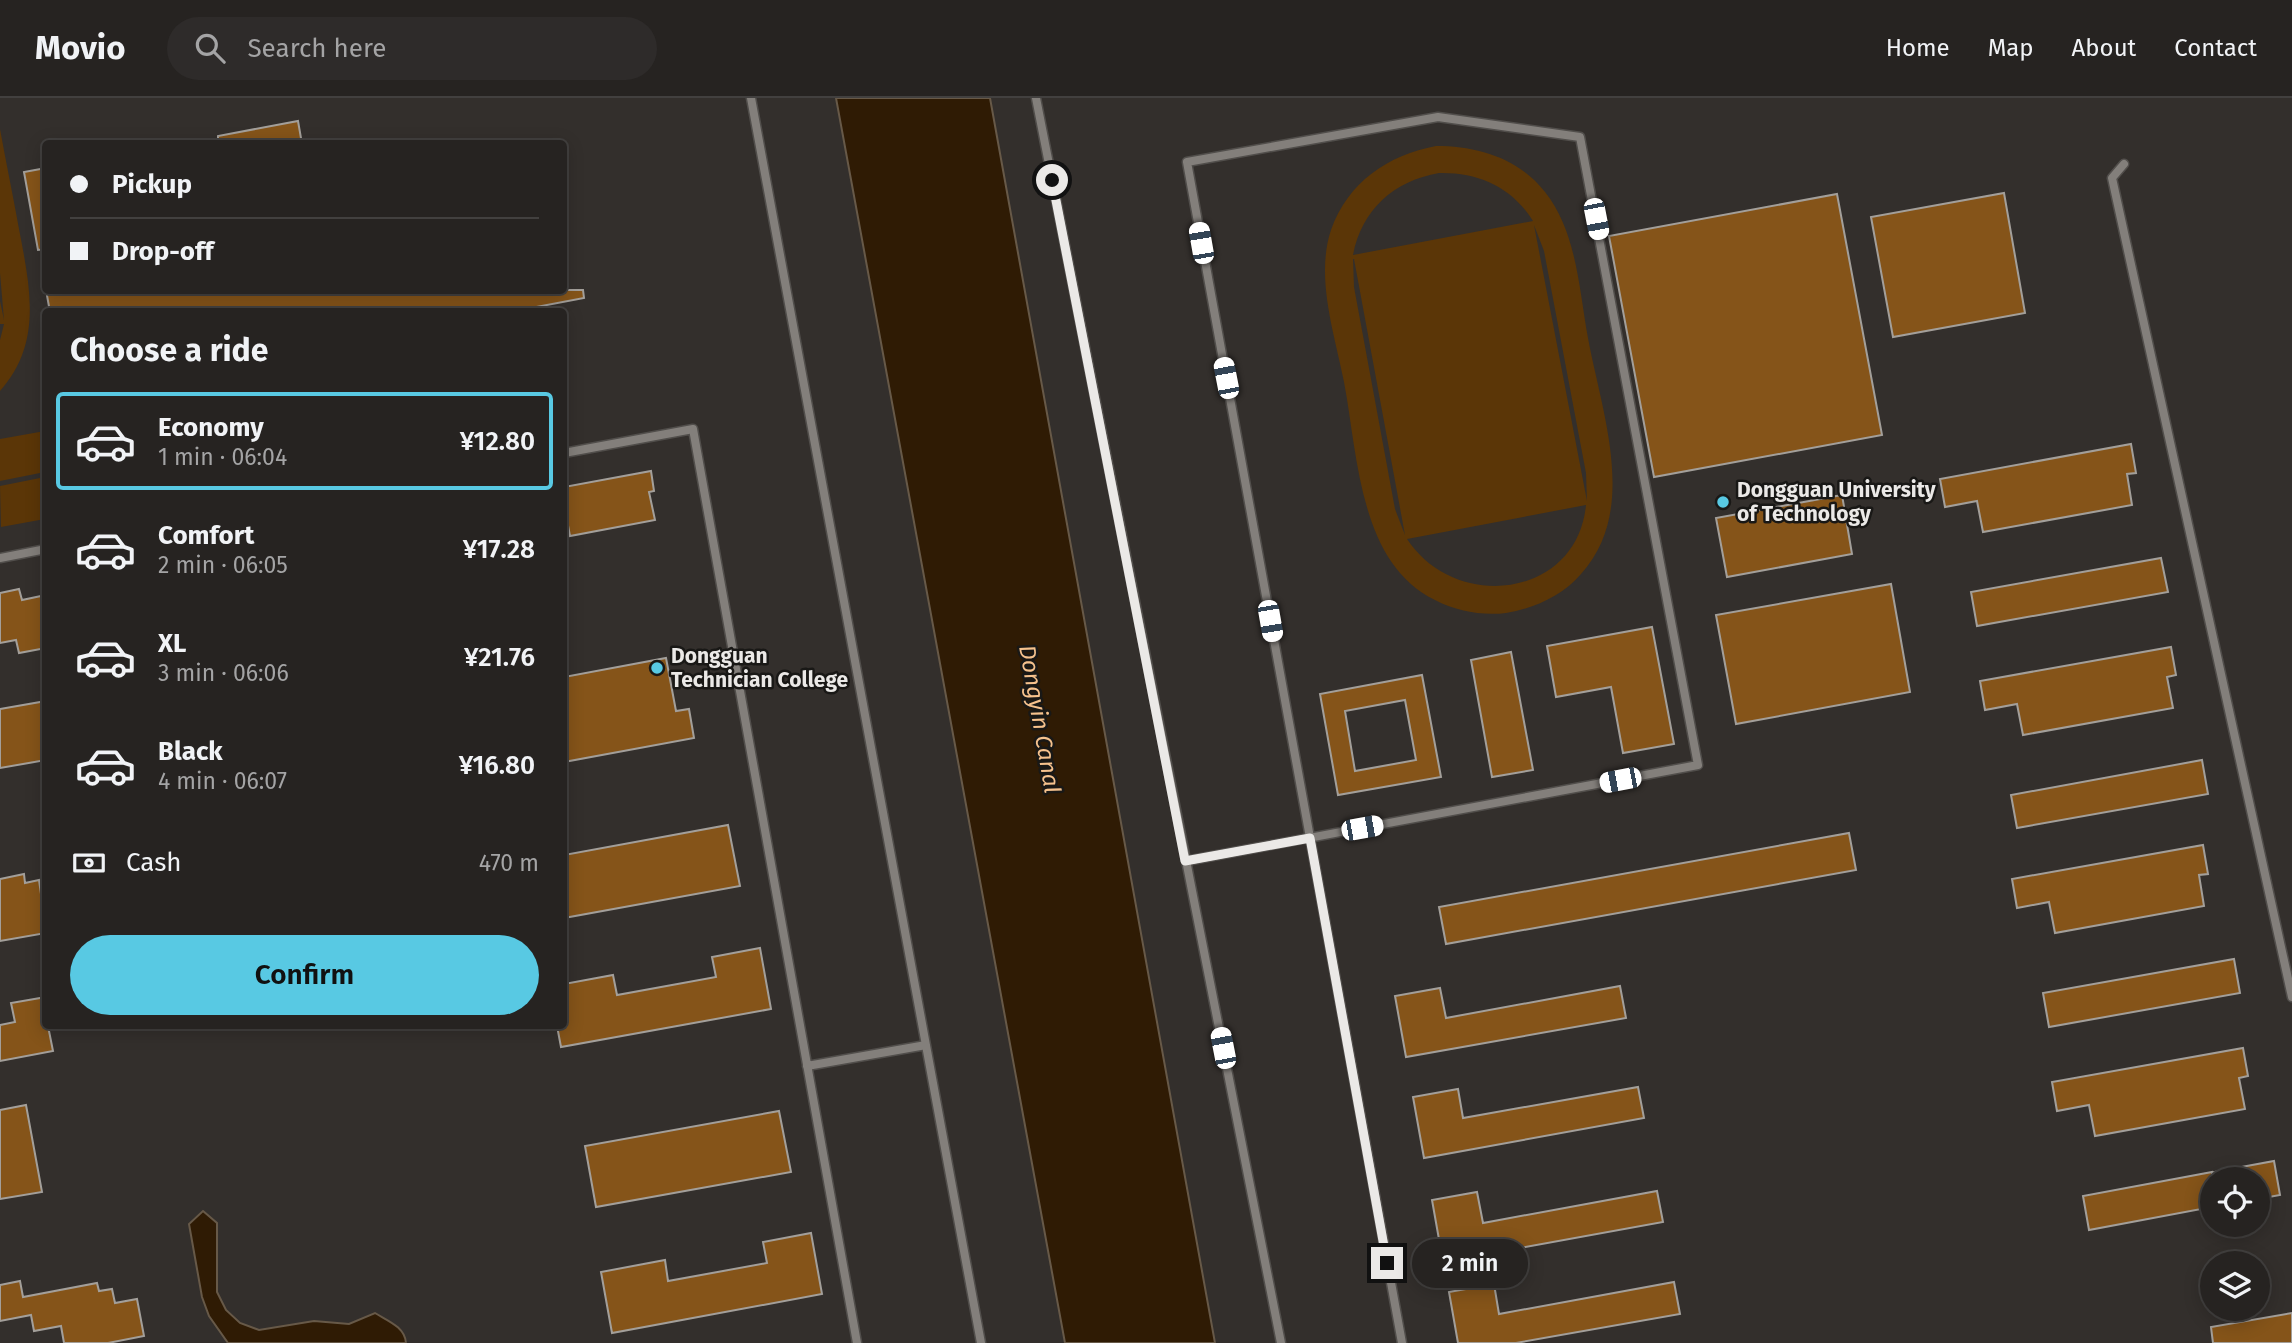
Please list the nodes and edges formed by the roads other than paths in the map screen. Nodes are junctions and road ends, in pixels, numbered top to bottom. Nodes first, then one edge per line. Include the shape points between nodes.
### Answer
1 (751, 98) edge
2 (1036, 98) edge
3 (2124, 164) dead end
4 (567, 452) edge
5 (42, 550) edge
6 (0, 558) edge
7 (1310, 838) junction
8 (1185, 861) junction
9 (2292, 997) edge
10 (926, 1045) junction
11 (807, 1066) junction
12 (858, 1343) edge
13 (981, 1343) edge
14 (1281, 1343) edge
15 (1402, 1343) edge

1 - 10 lane
2 - 8 lane
3 - 9 lane via 2112,178
4 - 11 lane via 693,429
5 - 6 lane
7 - 7 lane via 1698,765 1580,137 1438,117 1187,162
7 - 8 lane
7 - 15 lane
8 - 14 lane
10 - 11 lane
10 - 13 lane
11 - 12 lane

